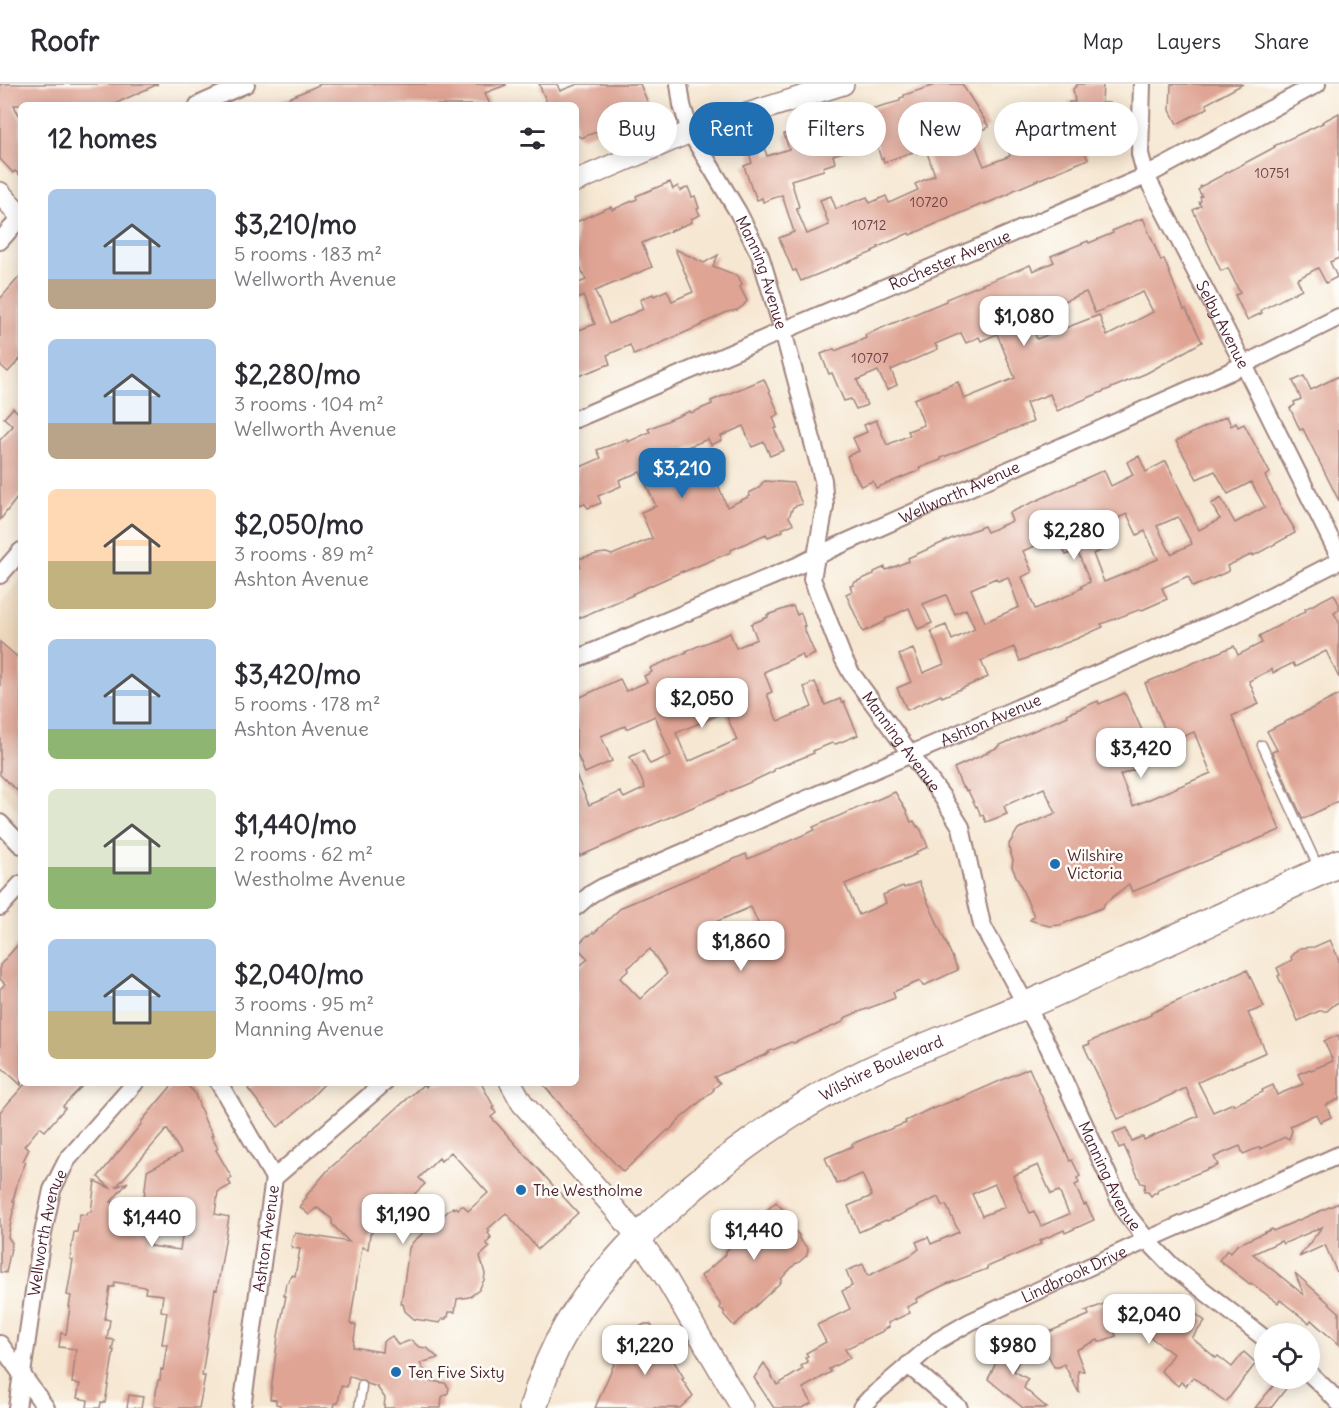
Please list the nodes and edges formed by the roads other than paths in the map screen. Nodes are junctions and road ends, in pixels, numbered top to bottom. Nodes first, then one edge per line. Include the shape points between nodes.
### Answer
1 (246, 84) edge
2 (679, 84) edge
3 (843, 84) edge
4 (1142, 84) edge
5 (1317, 84) edge
6 (205, 102) edge
7 (774, 106) edge
8 (689, 129) edge
9 (689, 132) edge
10 (704, 156) edge
11 (1146, 176) junction
12 (579, 181) edge
13 (0, 193) edge
14 (18, 214) edge
15 (18, 220) edge
16 (0, 241) edge
17 (1339, 317) edge
18 (783, 331) junction
19 (1244, 365) junction
20 (579, 418) edge
21 (18, 554) edge
22 (1339, 556) edge
23 (815, 557) junction
24 (1339, 561) edge
25 (0, 575) edge
26 (579, 657) edge
27 (1262, 745) dead end
28 (911, 754) junction
29 (0, 822) edge
30 (18, 842) edge
31 (1330, 868) edge
32 (18, 887) edge
33 (579, 904) edge
34 (0, 907) edge
35 (1027, 1005) junction
36 (132, 1086) edge
37 (221, 1086) edge
38 (381, 1086) edge
39 (513, 1086) edge
40 (1339, 1155) edge
41 (274, 1178) junction
42 (638, 1237) junction
43 (1147, 1240) junction
44 (1254, 1330) edge
45 (0, 1344) edge
46 (908, 1365) junction
47 (22, 1374) junction
48 (1320, 1383) edge
49 (362, 1386) dead end
50 (1339, 1403) edge
51 (17, 1408) edge
52 (46, 1408) edge
53 (242, 1408) edge
54 (359, 1408) edge
55 (533, 1408) edge
56 (742, 1408) edge
57 (861, 1408) edge
58 (959, 1408) edge

1 - 6 street
2 - 8 street, Manning Avenue
3 - 7 street
4 - 11 street, Selby Avenue via 1140,154
5 - 11 street, Rochester Avenue
9 - 12 street
10 - 18 street, Manning Avenue via 760,255
11 - 18 street, Rochester Avenue
11 - 19 street, Selby Avenue
13 - 14 street
15 - 16 street
17 - 19 street, Wellworth Avenue
18 - 20 street, Rochester Avenue
18 - 23 street, Manning Avenue via 823,480 825,506
19 - 22 street, Selby Avenue
19 - 23 street, Wellworth Avenue
21 - 25 street
23 - 26 street, Wellworth Avenue
23 - 28 street, Manning Avenue via 812,579 843,658
24 - 28 street, Ashton Avenue via 1233,615
27 - 31 lane
28 - 33 street, Ashton Avenue via 603,887
28 - 35 street, Manning Avenue via 961,827 982,926
29 - 30 street
31 - 35 main road, Wilshire Boulevard
32 - 34 street
35 - 42 main road, Wilshire Boulevard via 867,1072 812,1102 742,1147
35 - 43 street, Manning Avenue via 1125,1212
36 - 47 street, Wellworth Avenue via 67,1160 52,1190
37 - 41 street
38 - 41 street, Ashton Avenue
39 - 42 street via 522,1103
40 - 43 street, Lindbrook Drive
41 - 53 street, Ashton Avenue
42 - 55 main road, Wilshire Boulevard via 568,1325
42 - 56 street
43 - 44 street, Manning Avenue via 1172,1265
43 - 46 street, Lindbrook Drive via 970,1322 937,1341
45 - 47 street
46 - 57 street, Lindbrook Drive
46 - 58 street
47 - 51 street, Wellworth Avenue
47 - 52 street
48 - 50 street
49 - 54 lane

